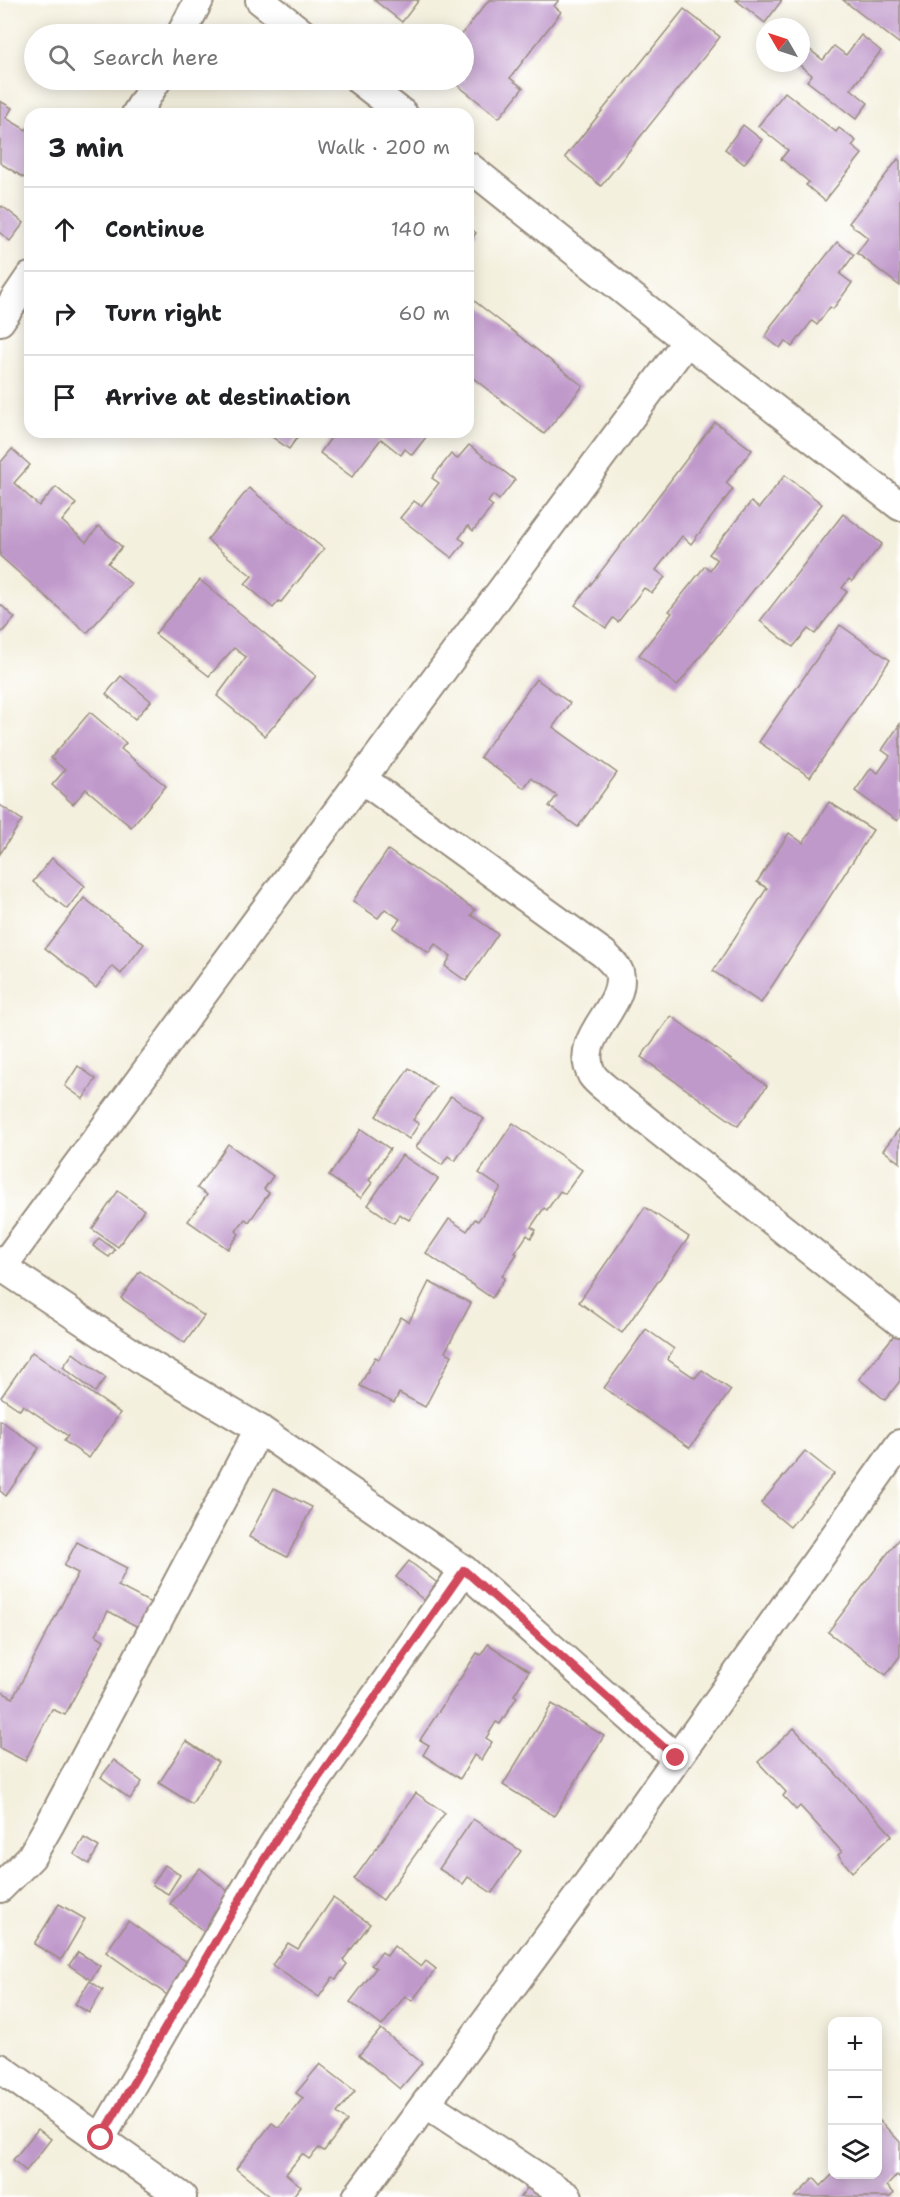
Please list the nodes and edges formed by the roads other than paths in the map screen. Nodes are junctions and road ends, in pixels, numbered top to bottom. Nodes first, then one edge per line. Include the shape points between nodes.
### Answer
1 (199, 0) edge
2 (260, 0) edge
3 (186, 24) edge
4 (290, 24) edge
5 (151, 90) edge
6 (372, 90) edge
7 (140, 108) edge
8 (395, 108) edge
9 (474, 171) edge
10 (24, 286) edge
11 (0, 321) edge
12 (687, 341) junction
13 (900, 506) edge
14 (362, 779) junction
15 (1, 1268) edge
16 (900, 1322) edge
17 (259, 1429) junction
18 (900, 1444) edge
19 (464, 1570) junction
20 (676, 1758) junction
21 (0, 1888) edge
22 (0, 2068) edge
23 (427, 2103) junction
24 (101, 2138) junction
25 (182, 2197) edge
26 (357, 2197) edge
27 (568, 2197) edge

1 - 3 street
2 - 4 street
5 - 7 street
6 - 8 street
9 - 12 street
10 - 11 street
12 - 13 street
12 - 14 street
14 - 15 street
14 - 16 street via 604,954 619,970 619,990 590,1041 587,1061 593,1076
15 - 17 street via 147,1363
17 - 19 street
17 - 21 street via 50,1824 31,1857
18 - 20 street
19 - 20 street
19 - 24 street via 289,1820
20 - 23 street
22 - 24 street
23 - 26 street
23 - 27 street
24 - 25 street

